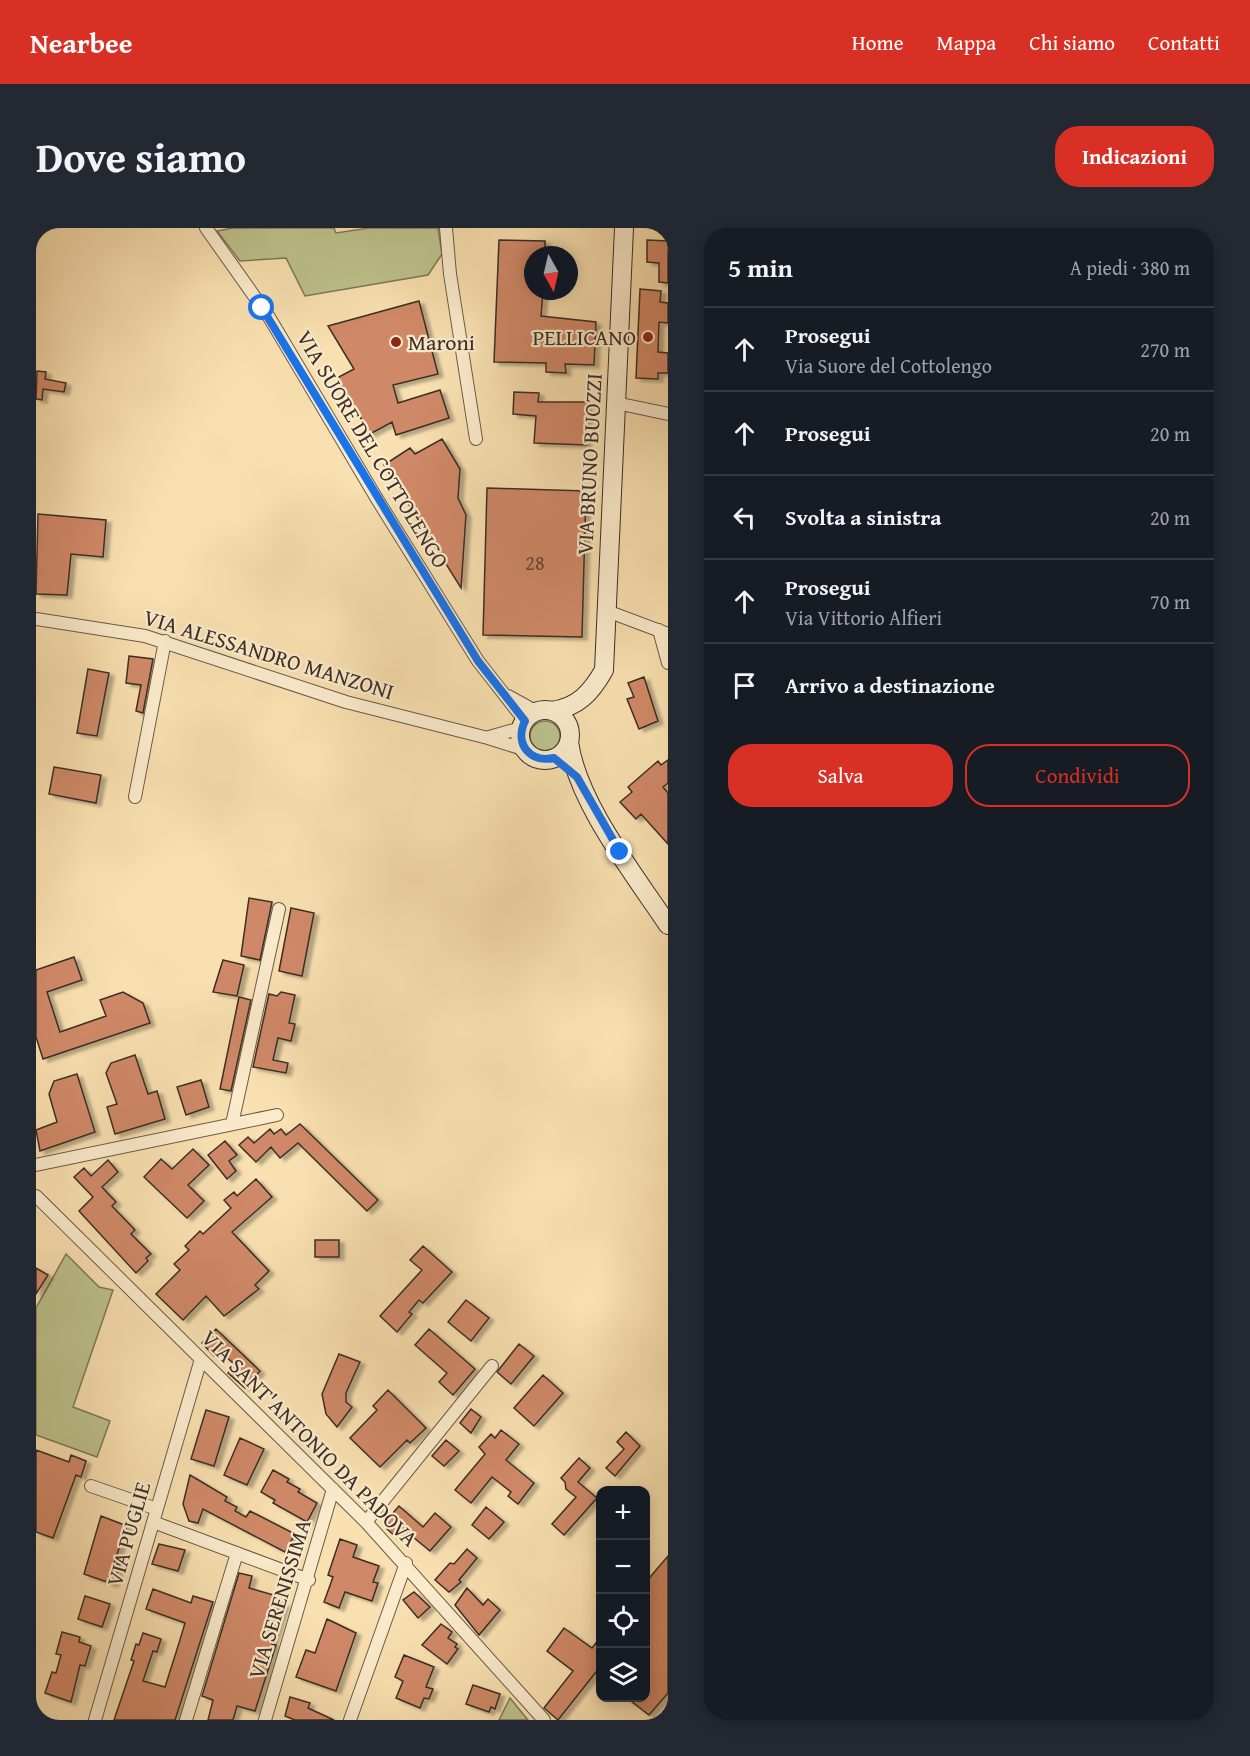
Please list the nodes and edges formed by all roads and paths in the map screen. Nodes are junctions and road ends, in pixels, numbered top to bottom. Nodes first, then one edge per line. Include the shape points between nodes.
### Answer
1 (206, 228) edge
2 (446, 228) edge
3 (624, 228) edge
4 (616, 403) junction
5 (668, 414) edge
6 (476, 439) dead end
7 (607, 611) junction
8 (36, 619) edge
9 (663, 632) edge
10 (165, 641) junction
11 (668, 663) edge
12 (586, 696) junction
13 (534, 718) junction
14 (488, 738) junction
15 (570, 738) junction
16 (526, 750) junction
17 (554, 758) junction
18 (577, 777) junction
19 (135, 797) dead end
20 (279, 909) dead end
21 (668, 925) edge
22 (278, 1115) dead end
23 (232, 1124) junction
24 (36, 1165) edge
25 (36, 1196) edge
26 (201, 1359) junction
27 (492, 1366) dead end
28 (92, 1486) dead end
29 (333, 1489) junction
30 (157, 1509) junction
31 (153, 1522) junction
32 (366, 1522) junction
33 (237, 1553) junction
34 (406, 1563) junction
35 (309, 1580) junction
36 (95, 1720) edge
37 (186, 1720) edge
38 (265, 1720) edge
39 (350, 1720) edge
40 (544, 1720) edge

1 - 13 street, VIA SUORE DEL COTTOLENGO via 269,317 478,661 502,693
2 - 6 street
3 - 4 street, VIA BRUNO BUOZZI
4 - 5 street
4 - 7 street, VIA BRUNO BUOZZI
7 - 9 street
7 - 12 street, VIA BRUNO BUOZZI via 604,670
8 - 10 street, VIA ALESSANDRO MANZONI via 125,631
9 - 11 street
10 - 14 street, VIA ALESSANDRO MANZONI via 346,702
10 - 19 street
12 - 13 street, VIA BRUNO BUOZZI via 574,705
12 - 15 street, VIA BRUNO BUOZZI
13 - 14 street, VIA ALESSANDRO MANZONI via 512,733
13 - 15 street via 565,720
13 - 16 street via 522,744
14 - 16 street, VIA ALESSANDRO MANZONI
15 - 17 street
15 - 18 street
16 - 17 street via 538,759
17 - 18 street
18 - 21 street
20 - 23 street
22 - 23 street
23 - 24 street
25 - 26 street, VIA SANT'ANTONIO DA PADOVA
26 - 29 street, VIA SANT'ANTONIO DA PADOVA
26 - 30 street, VIA PUGLIE
27 - 32 street
28 - 30 street
29 - 32 street, VIA SANT'ANTONIO DA PADOVA
29 - 35 street, VIA SERENISSIMA
30 - 31 street, VIA PUGLIE
31 - 33 street
31 - 36 street, VIA PUGLIE
32 - 34 street, VIA SANT'ANTONIO DA PADOVA
33 - 35 street
33 - 37 street
34 - 39 street
34 - 40 street, VIA SANT'ANTONIO DA PADOVA
35 - 38 street, VIA SERENISSIMA

